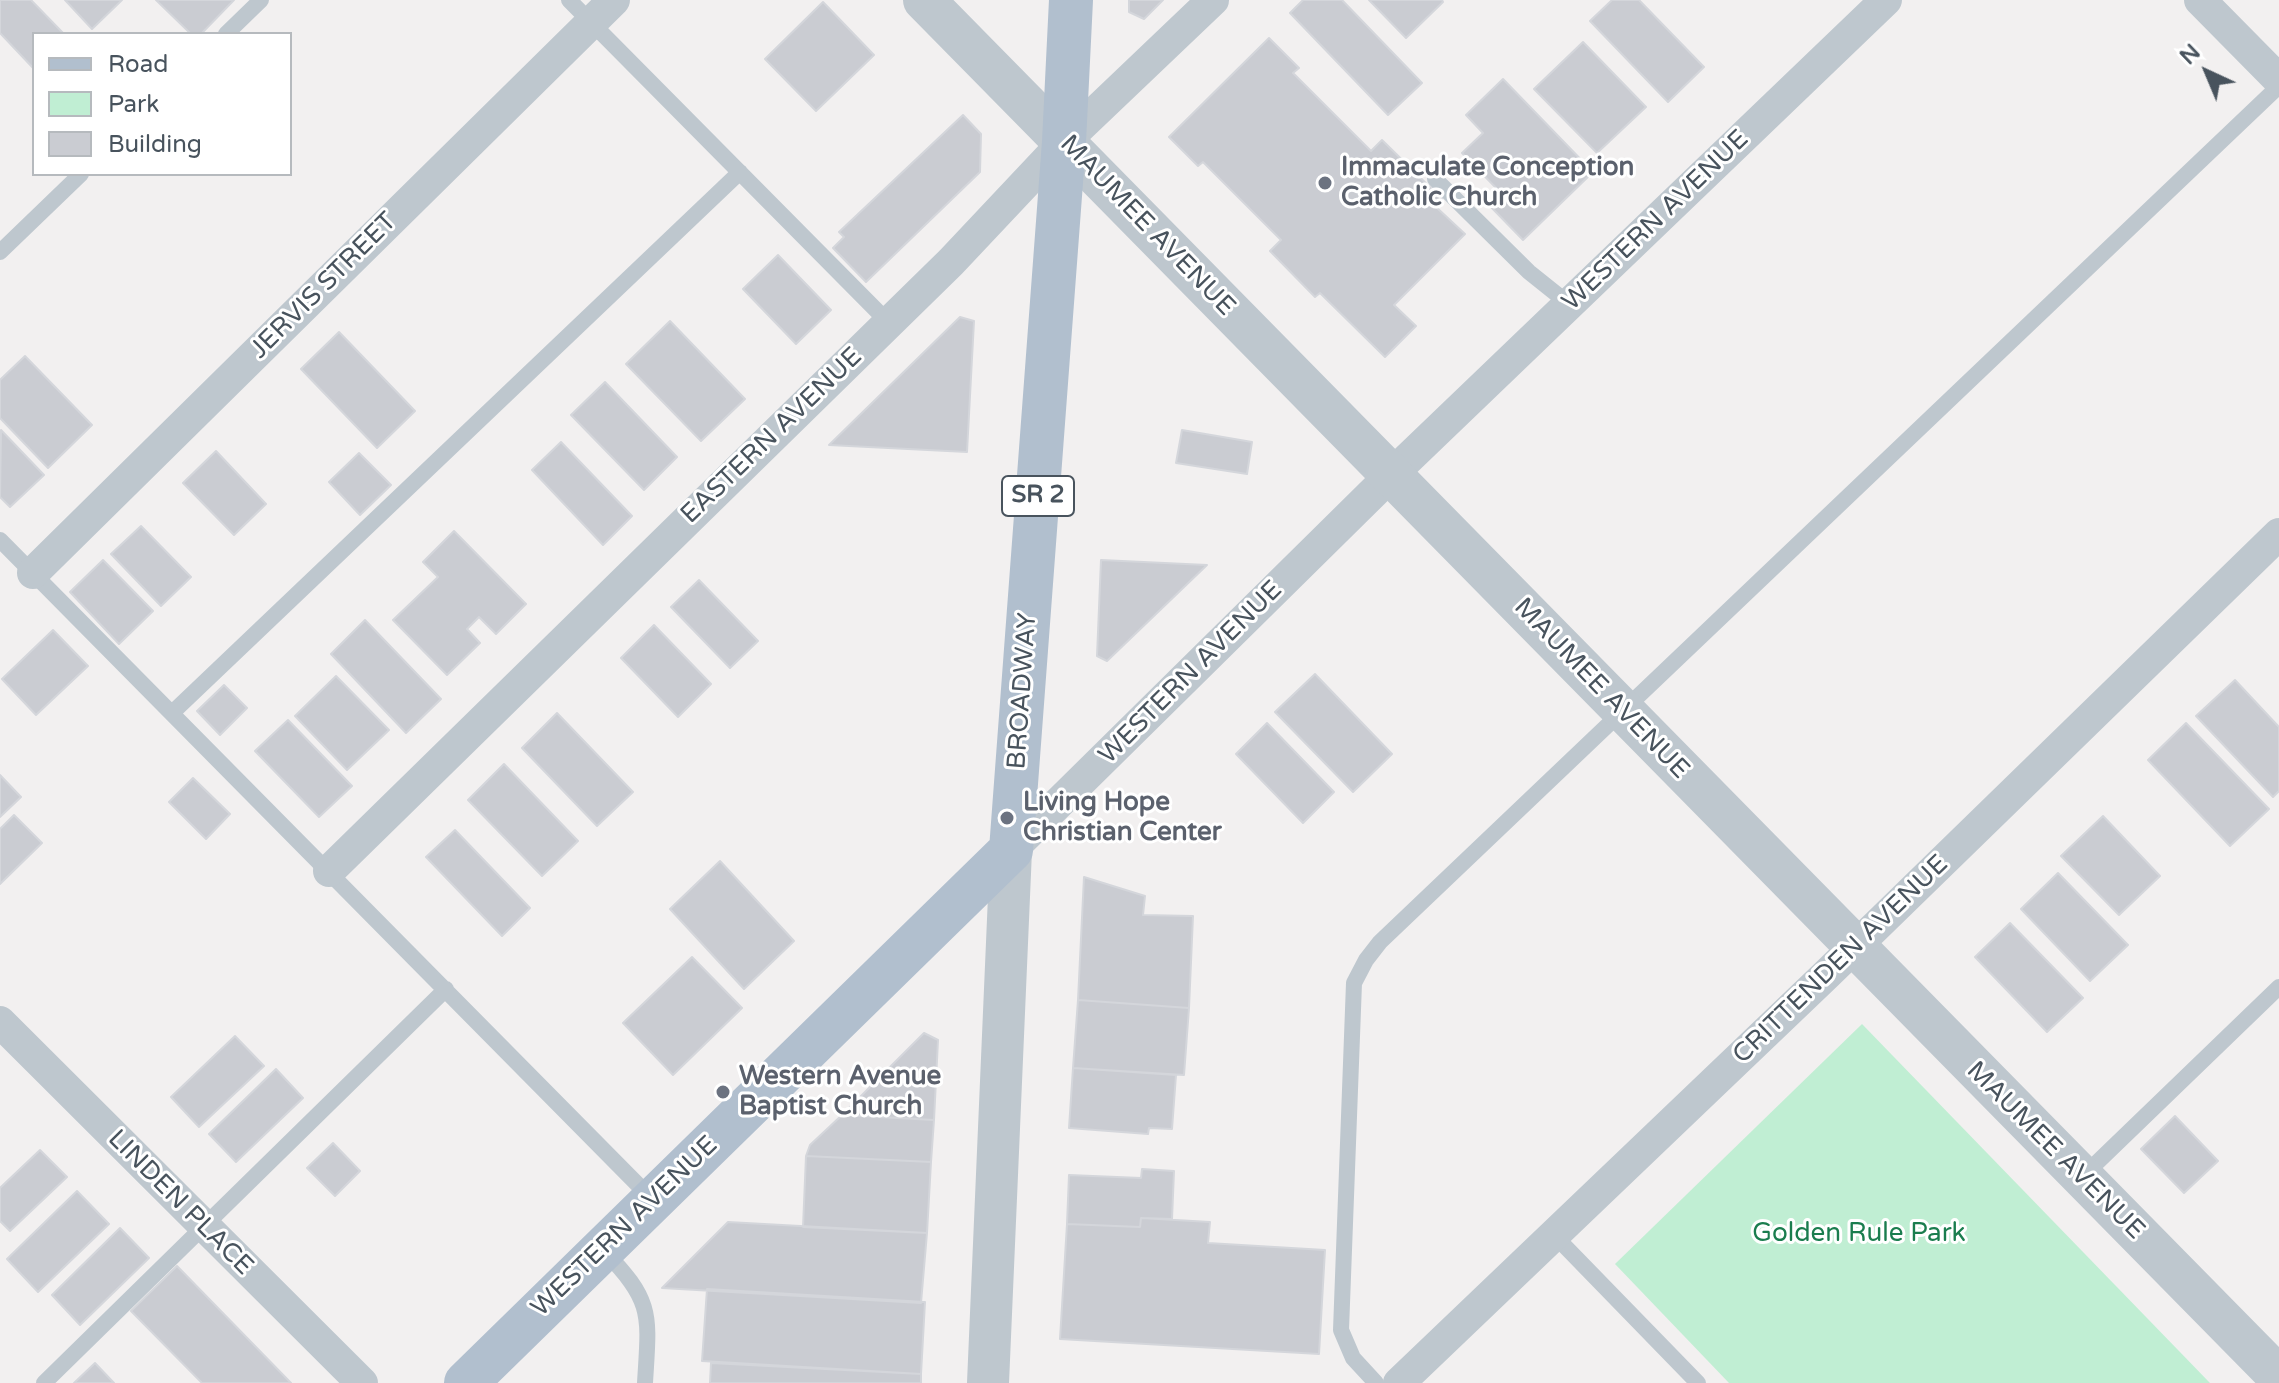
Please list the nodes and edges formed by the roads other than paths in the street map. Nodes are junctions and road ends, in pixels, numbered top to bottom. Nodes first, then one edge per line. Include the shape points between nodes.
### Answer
1 (261, 0) edge
2 (614, 0) edge
3 (924, 0) edge
4 (1071, 0) edge
5 (1213, 0) edge
6 (1886, 0) edge
7 (2200, 0) edge
8 (580, 11) edge
9 (228, 32) edge
10 (2279, 83) edge
11 (1064, 142) junction
12 (740, 172) junction
13 (79, 176) edge
14 (1435, 179) dead end
15 (0, 252) edge
16 (1569, 304) junction
17 (888, 322) junction
18 (1391, 475) junction
19 (2279, 534) edge
20 (0, 540) edge
21 (33, 573) junction
22 (1623, 711) junction
23 (172, 713) junction
24 (1011, 850) junction
25 (329, 871) junction
26 (1855, 947) junction
27 (2279, 987) edge
28 (446, 989) junction
29 (0, 1022) edge
30 (2081, 1178) junction
31 (653, 1200) junction
32 (204, 1228) junction
33 (1554, 1235) junction
34 (602, 1249) junction
35 (2279, 1377) edge
36 (44, 1383) edge
37 (362, 1383) edge
38 (466, 1383) edge
39 (645, 1383) edge
40 (988, 1383) edge
41 (1376, 1383) edge
42 (1399, 1383) edge
43 (1698, 1383) edge

1 - 9 lane
2 - 8 street, JERVIS STREET
3 - 11 street, MAUMEE AVENUE
4 - 11 main road, BROADWAY / SR 2
5 - 11 street, EASTERN AVENUE
6 - 16 street, WESTERN AVENUE
7 - 10 street
8 - 12 lane
8 - 21 street, JERVIS STREET
10 - 22 lane
11 - 17 street, EASTERN AVENUE
11 - 18 street, MAUMEE AVENUE
11 - 24 main road, BROADWAY / SR 2
12 - 17 lane
12 - 23 lane
13 - 15 lane
14 - 16 lane
16 - 18 street, WESTERN AVENUE
17 - 25 street, EASTERN AVENUE
18 - 22 street, MAUMEE AVENUE
18 - 24 street, WESTERN AVENUE
19 - 26 street, CRITTENDEN AVENUE
20 - 21 lane
21 - 23 lane
22 - 26 street, MAUMEE AVENUE
22 - 41 lane via 1380,942 1354,983 1341,1330 1353,1358
23 - 25 lane
24 - 31 main road, WESTERN AVENUE
24 - 40 street, BROADWAY
25 - 28 lane
26 - 30 street, MAUMEE AVENUE
26 - 33 street, CRITTENDEN AVENUE
27 - 30 lane
28 - 31 lane
28 - 32 lane
29 - 32 street, LINDEN PLACE
30 - 35 street, MAUMEE AVENUE
31 - 34 main road, WESTERN AVENUE
32 - 36 lane
32 - 37 street, LINDEN PLACE
33 - 42 street, CRITTENDEN AVENUE
33 - 43 lane
34 - 38 main road, WESTERN AVENUE
34 - 39 lane via 642,1297 648,1324

